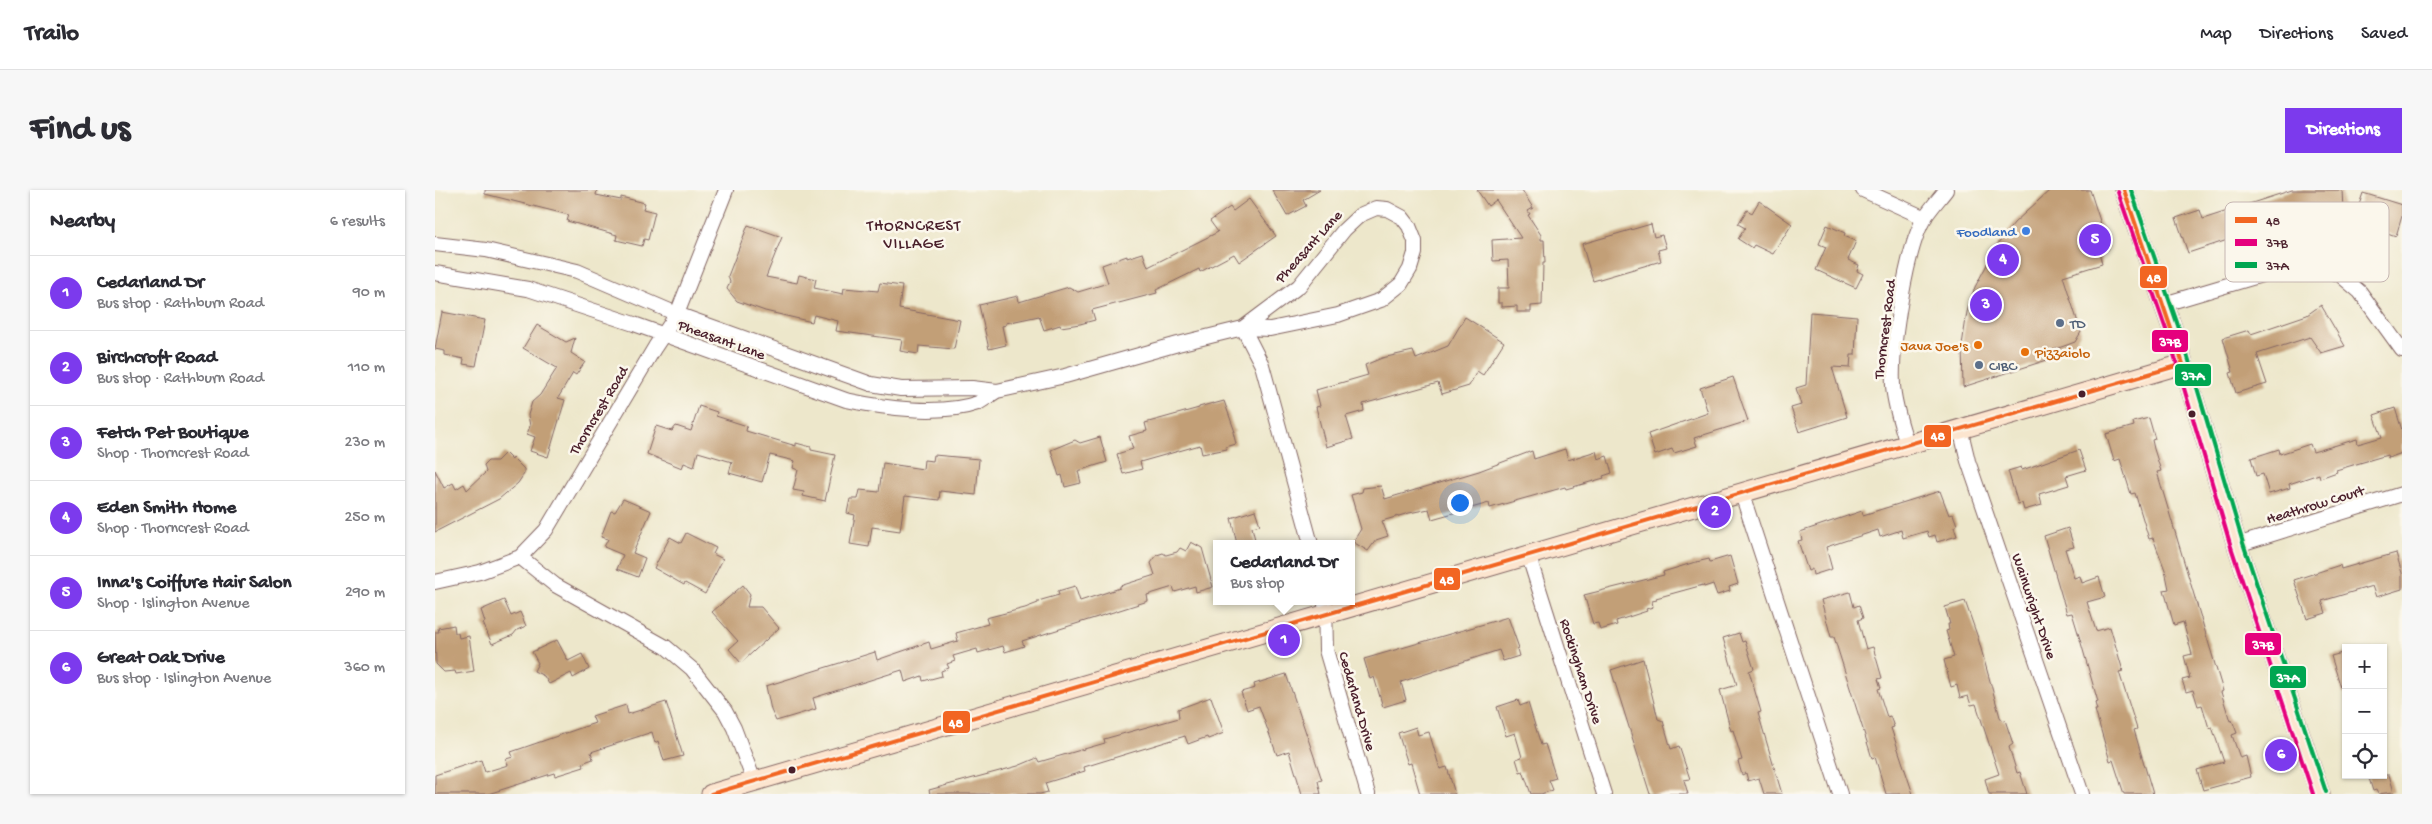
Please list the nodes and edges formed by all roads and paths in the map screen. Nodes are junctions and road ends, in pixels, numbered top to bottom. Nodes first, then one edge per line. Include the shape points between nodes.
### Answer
1 (726, 190) edge
2 (1863, 190) edge
3 (1946, 190) edge
4 (2124, 190) edge
5 (1925, 218) junction
6 (435, 244) edge
7 (435, 273) edge
8 (2238, 282) edge
9 (2348, 282) edge
10 (2164, 304) junction
11 (677, 314) junction
12 (1243, 328) junction
13 (665, 335) junction
14 (2402, 350) edge
15 (2183, 364) junction
16 (997, 391) junction
17 (1959, 428) junction
18 (1907, 445) junction
19 (1742, 494) junction
20 (2402, 494) edge
21 (1310, 540) edge
22 (2237, 545) junction
23 (520, 557) junction
24 (1529, 557) junction
25 (435, 582) edge
26 (1355, 600) edge
27 (1325, 608) edge
28 (753, 782) junction
29 (711, 794) edge
30 (1368, 794) edge
31 (1604, 794) edge
32 (1840, 794) edge
33 (2081, 794) edge
34 (2318, 794) edge

1 - 11 street, Thorncrest Road
2 - 5 street
3 - 5 street, Thorncrest Road
4 - 10 street
5 - 18 street, Thorncrest Road via 1917,235 1904,285 1893,362 1895,400
6 - 11 street, Pheasant Lane via 486,250 577,271
7 - 13 street, Pheasant Lane via 528,289
8 - 10 street
9 - 14 street via 2360,292
10 - 15 street
11 - 13 street, Thorncrest Road
11 - 16 street, Pheasant Lane via 871,384 901,390 972,388
12 - 12 street, Pheasant Lane via 1270,329 1338,315 1388,296 1401,284 1414,258 1415,241 1409,226 1402,217 1387,209 1375,208 1360,215 1299,286
12 - 16 street, Pheasant Lane
12 - 21 street via 1262,365
13 - 16 street, Pheasant Lane via 837,397 876,407 947,408 978,403
13 - 23 street, Thorncrest Road via 546,530
15 - 17 street
15 - 22 street
17 - 18 street
17 - 33 street, Wainwright Drive
18 - 19 street
19 - 24 street
19 - 32 street
20 - 22 street, Heathrow Court
22 - 34 street
23 - 25 street, Thorncrest Road via 480,572
23 - 28 street via 555,585 666,647 692,669 725,710
24 - 26 street
24 - 31 street, Rockingham Drive
27 - 28 street
27 - 30 street, Cedarland Drive via 1326,650
28 - 29 street

